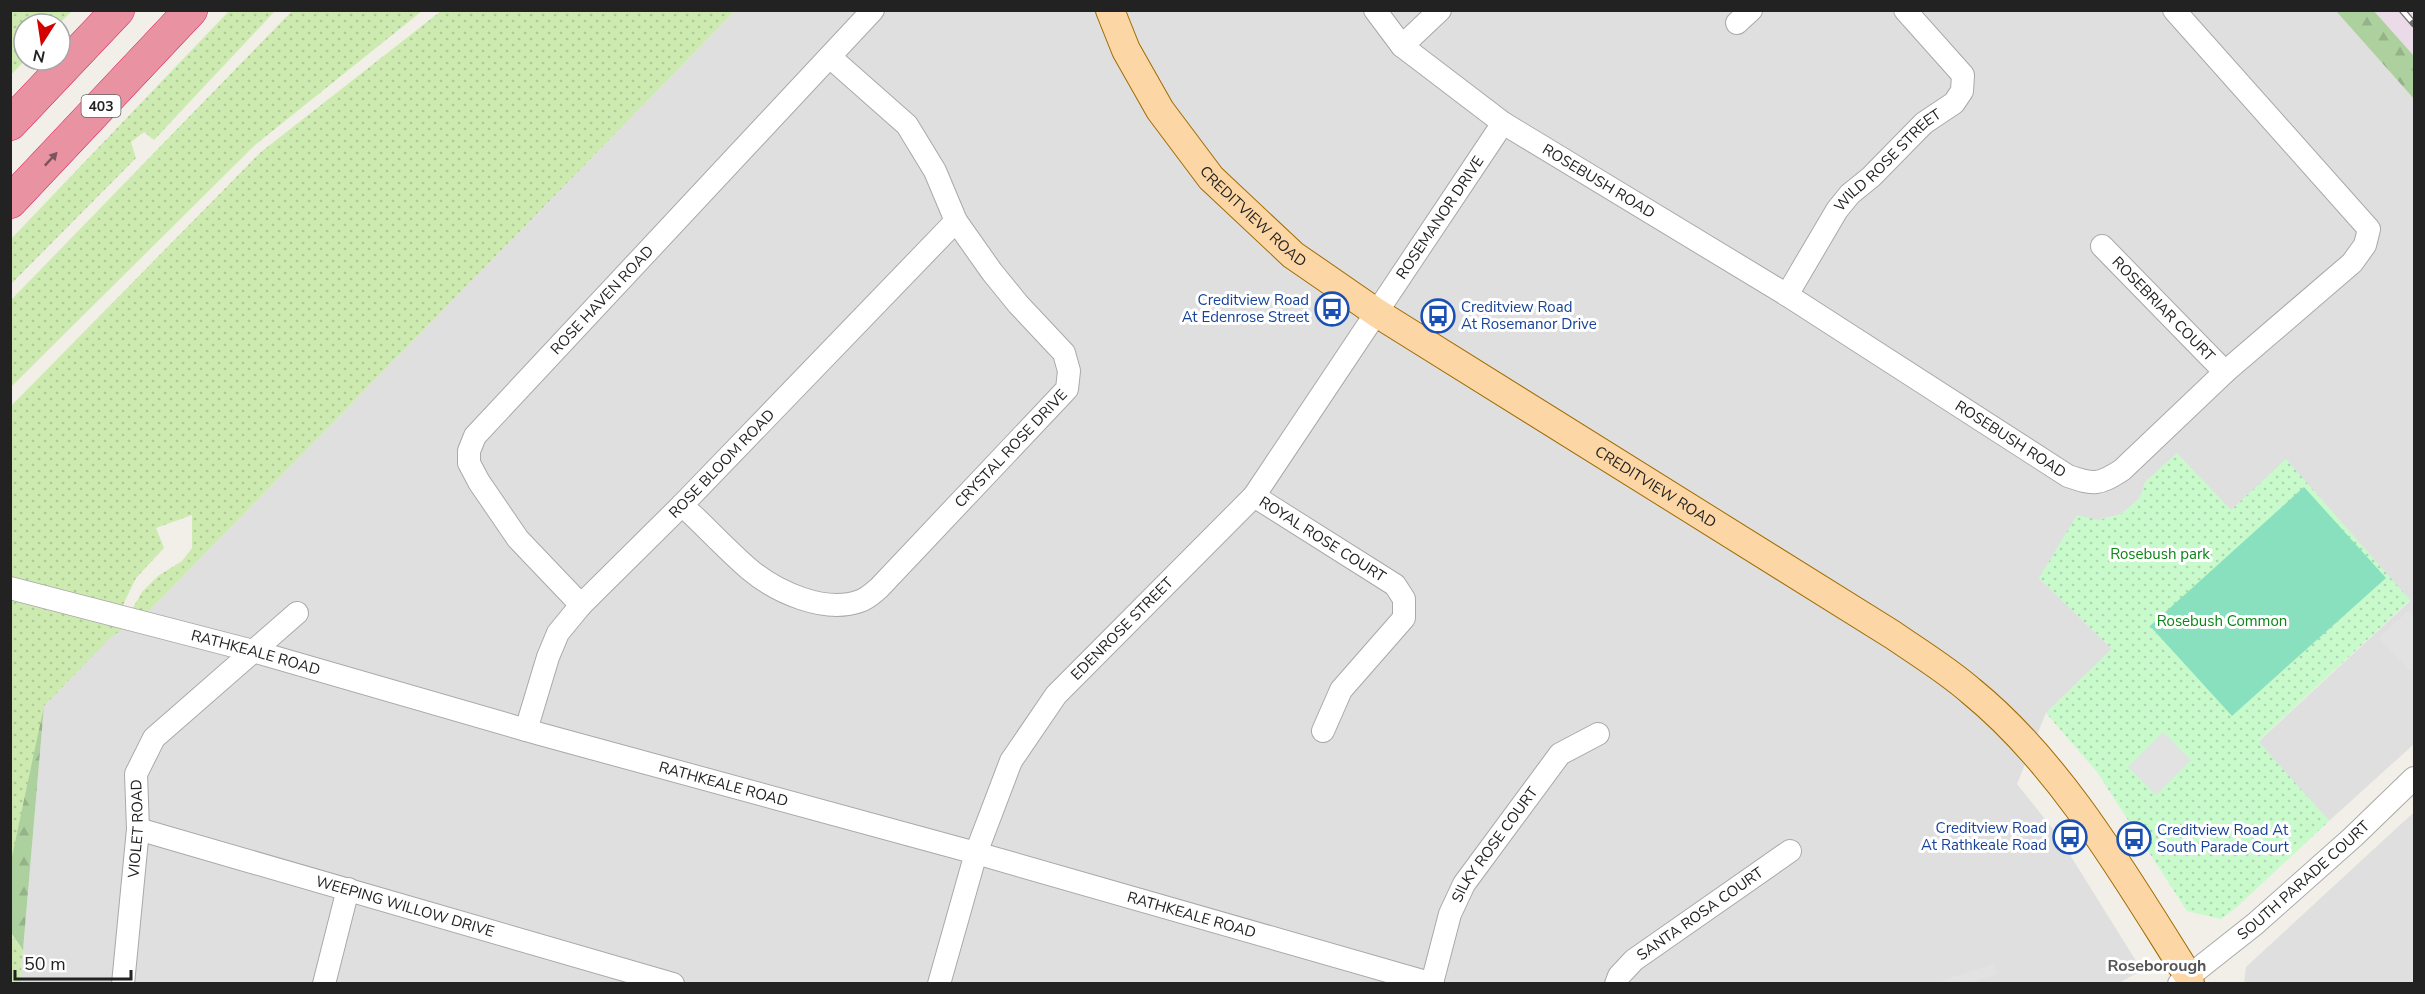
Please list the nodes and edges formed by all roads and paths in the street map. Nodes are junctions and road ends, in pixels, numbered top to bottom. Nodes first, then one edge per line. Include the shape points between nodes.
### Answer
1 (118, 10) edge
2 (191, 10) edge
3 (873, 10) edge
4 (1110, 10) edge
5 (1375, 10) edge
6 (1440, 10) edge
7 (1905, 10) edge
8 (2174, 10) edge
9 (1402, 46) junction
10 (830, 57) junction
11 (1503, 123) junction
12 (10, 124) edge
13 (10, 201) edge
14 (956, 221) junction
15 (2102, 246) dead end
16 (1786, 295) junction
17 (1377, 313) junction
18 (2225, 372) junction
19 (1254, 496) junction
20 (682, 505) junction
21 (10, 588) edge
22 (581, 605) junction
23 (297, 613) dead end
24 (253, 651) junction
25 (526, 730) junction
26 (1323, 731) dead end
27 (1598, 734) dead end
28 (2415, 778) edge
29 (138, 829) junction
30 (1790, 851) dead end
31 (976, 853) junction
32 (348, 889) junction
33 (2189, 982) edge
34 (1433, 983) edge
35 (123, 984) edge
36 (324, 984) edge
37 (673, 984) edge
38 (939, 984) edge
39 (1616, 984) edge

1 - 12 highway
13 -> 2 highway, 403
3 - 10 street, ROSE HAVEN ROAD
4 - 17 main road, CREDITVIEW ROAD via 1126,50 1160,110 1211,178 1293,255
5 - 9 street, ROSEBUSH ROAD
6 - 9 street
7 - 16 street, WILD ROSE STREET via 1963,75 1962,91 1954,103 1924,123 1850,194
8 - 18 street, ROSEBUSH ROAD via 2369,230 2365,245 2352,263
9 - 11 street, ROSEBUSH ROAD
10 - 14 street, CRYSTAL ROSE DRIVE via 907,125 934,171
10 - 22 street, ROSE HAVEN ROAD via 475,436 469,463 479,482 518,538
11 - 16 street, ROSEBUSH ROAD
11 - 17 street, ROSEMANOR DRIVE
14 - 20 street, ROSE BLOOM ROAD
14 - 20 street, CRYSTAL ROSE DRIVE via 1018,304 1064,353 1069,371 1067,389 887,580 862,601 842,606 806,599 779,589 750,571
15 - 18 street, ROSEBRIAR COURT
16 - 18 street, ROSEBUSH ROAD via 2068,476 2088,483 2104,482 2122,470
17 - 19 street, EDENROSE STREET
17 - 33 main road, CREDITVIEW ROAD via 1893,635 1971,691 2012,729 2085,813
19 - 26 street, ROYAL ROSE COURT via 1395,585 1404,599 1404,618 1341,690
19 - 31 street, EDENROSE STREET via 1056,695 1011,761
20 - 22 street, ROSE BLOOM ROAD
21 - 24 street, RATHKEALE ROAD
22 - 25 street, ROSE BLOOM ROAD via 558,633
23 - 24 street, VIOLET ROAD
24 - 25 street, RATHKEALE ROAD
24 - 29 street, VIOLET ROAD via 154,738 136,774
25 - 31 street, RATHKEALE ROAD
27 - 34 street, SILKY ROSE COURT via 1560,754 1464,884 1450,914
28 - 33 street, SOUTH PARADE COURT
29 - 32 street, WEEPING WILLOW DRIVE
29 - 35 street, VIOLET ROAD
30 - 39 street, SANTA ROSA COURT via 1634,960
31 - 34 street, RATHKEALE ROAD
31 - 38 street, EDENROSE STREET
32 - 36 street
32 - 37 street, WEEPING WILLOW DRIVE

